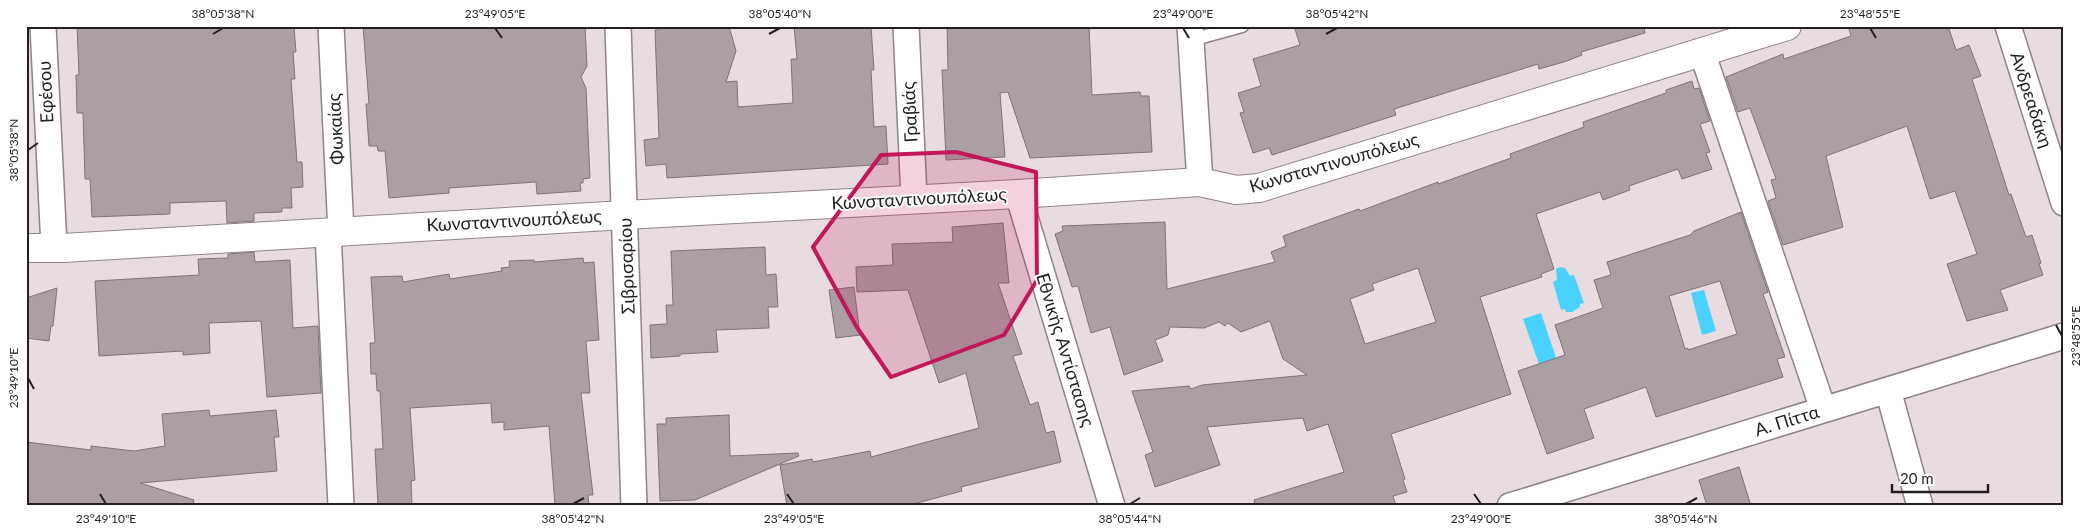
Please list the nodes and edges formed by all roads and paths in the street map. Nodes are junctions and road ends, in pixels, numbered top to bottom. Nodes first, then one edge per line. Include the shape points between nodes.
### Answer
1 (43, 26) edge
2 (331, 26) edge
3 (618, 26) edge
4 (906, 26) edge
5 (1242, 26) edge
6 (1787, 26) edge
7 (2008, 26) edge
8 (1190, 33) edge
9 (1702, 52) junction
10 (1200, 182) junction
11 (1018, 194) junction
12 (914, 198) junction
13 (2064, 202) edge
14 (626, 214) junction
15 (334, 232) junction
16 (26, 248) edge
17 (54, 248) junction
18 (2064, 336) edge
19 (1888, 390) junction
20 (1823, 410) junction
21 (1567, 497) edge
22 (340, 506) edge
23 (634, 506) edge
24 (1112, 506) edge
25 (1510, 506) edge
26 (1920, 506) edge

1 - 17 street, Εφέσου
2 - 15 street, Φωκαίας
3 - 14 street, Σιβρισαρίου
4 - 12 street, Γραβιάς
5 - 8 lane
6 - 9 street, Κωνσταντινουπόλεως
7 - 13 street, Ανδρεαδάκη
8 - 10 street
9 - 10 street, Κωνσταντινουπόλεως via 1259,188 1236,190
9 - 20 street
10 - 11 street, Κωνσταντινουπόλεως
11 - 12 street, Κωνσταντινουπόλεως
11 - 24 street, Εθνικής Αντίστασης
12 - 14 street, Κωνσταντινουπόλεως
14 - 15 street, Κωνσταντινουπόλεως
14 - 23 street, Σιβρισαρίου
15 - 17 street, Κωνσταντινουπόλεως
15 - 22 street, Φωκαίας
16 - 17 street, Κωνσταντινουπόλεως
18 - 19 street, Α. Πίττα
19 - 20 street, Α. Πίττα
19 - 26 street
20 - 21 street, Α. Πίττα
21 - 25 street, Α. Πίττα

